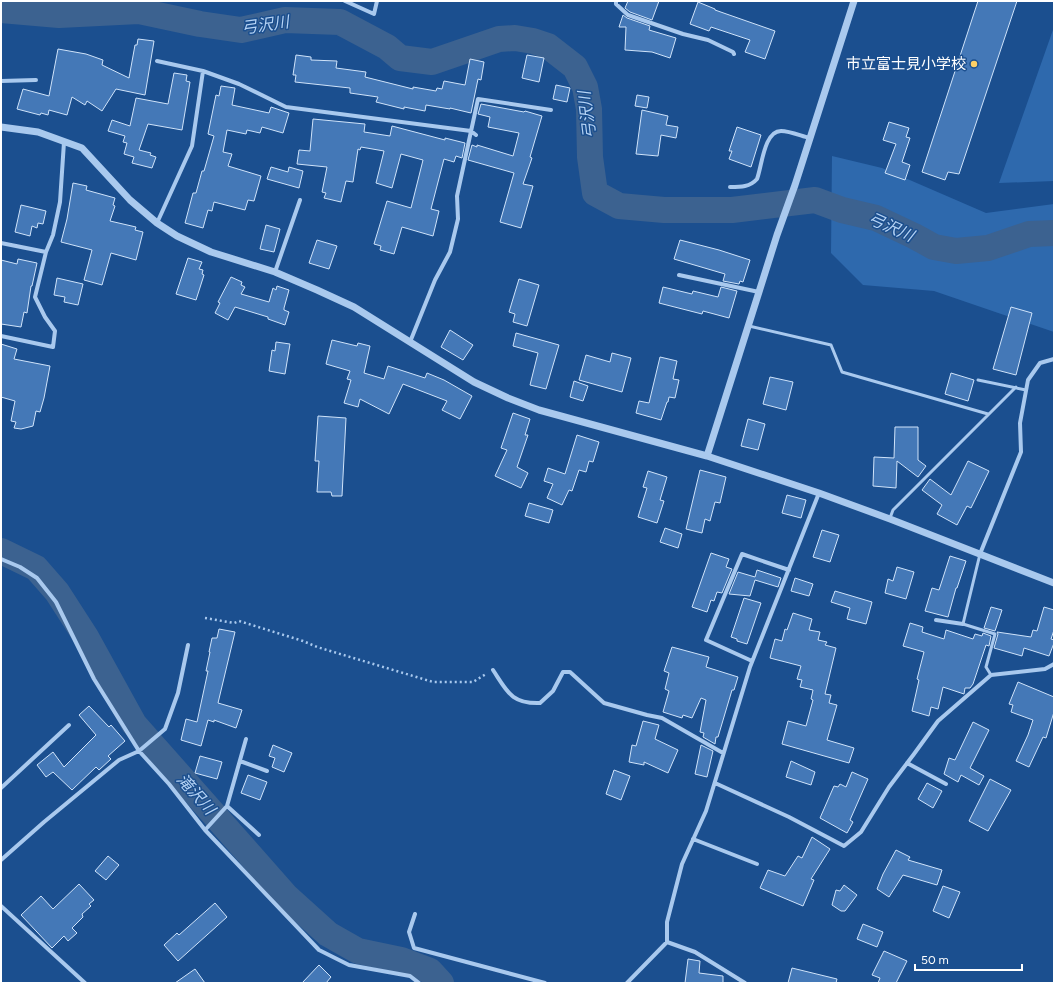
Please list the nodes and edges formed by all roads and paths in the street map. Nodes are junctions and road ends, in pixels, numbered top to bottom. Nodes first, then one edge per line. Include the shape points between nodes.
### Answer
1 (345, 1) edge
2 (377, 1) edge
3 (616, 1) edge
4 (854, 1) edge
5 (734, 54) dead end
6 (157, 61) dead end
7 (203, 71) junction
8 (36, 80) dead end
9 (1, 81) edge
10 (551, 110) dead end
11 (1, 127) edge
12 (471, 130) junction
13 (476, 135) dead end
14 (809, 138) junction
15 (64, 142) junction
16 (730, 187) dead end
17 (300, 200) dead end
18 (157, 223) junction
19 (1, 243) edge
20 (46, 252) junction
21 (275, 272) junction
22 (679, 275) dead end
23 (759, 292) junction
24 (749, 326) junction
25 (1, 336) edge
26 (410, 342) junction
27 (1054, 359) edge
28 (978, 380) dead end
29 (1016, 387) junction
30 (1026, 390) junction
31 (988, 414) junction
32 (706, 456) junction
33 (819, 493) junction
34 (890, 519) junction
35 (980, 554) junction
36 (1, 559) edge
37 (789, 570) junction
38 (1054, 582) edge
39 (205, 618) dead end
40 (936, 620) dead end
41 (963, 624) junction
42 (188, 645) dead end
43 (752, 661) junction
44 (1054, 664) edge
45 (493, 670) joint
46 (991, 675) junction
47 (69, 725) dead end
48 (246, 740) dead end
49 (139, 751) junction
50 (723, 753) junction
51 (240, 762) junction
52 (907, 763) junction
53 (267, 771) dead end
54 (715, 783) junction
55 (946, 784) dead end
56 (1, 788) edge
57 (227, 806) junction
58 (205, 830) junction
59 (259, 835) dead end
60 (693, 839) junction
61 (1, 860) edge
62 (757, 864) dead end
63 (1, 906) edge
64 (415, 914) dead end
65 (667, 942) junction
66 (86, 983) edge
67 (419, 983) edge
68 (545, 983) edge
69 (627, 983) edge
70 (745, 983) edge

1 - 2 street via 374,14
3 - 5 street via 628,15 708,40
4 - 14 street
6 - 7 street
7 - 12 street via 239,84 286,107
7 - 18 street via 192,146
8 - 9 street
10 - 12 street via 478,99
11 - 15 street via 38,132
12 - 13 street
12 - 26 street via 457,196 458,219 450,252 435,280
14 - 16 street via 781,131 772,134 767,141 757,178 746,186
14 - 23 street
15 - 18 street via 82,148 130,200
15 - 20 street via 60,202 53,235
17 - 21 street
18 - 21 street via 211,252
19 - 20 street
20 - 25 street via 35,297 55,331 53,347
21 - 26 street via 354,307
22 - 23 street
23 - 24 street
24 - 31 lane via 831,345 842,372
24 - 32 street
26 - 32 street via 474,382 539,410
27 - 30 street via 1040,363 1028,380
28 - 29 lane
29 - 30 lane
29 - 31 lane
30 - 35 street via 1020,423 1021,452
31 - 34 lane via 893,510
32 - 33 street
33 - 34 street
33 - 37 street
34 - 35 street
35 - 38 street
35 - 41 lane
36 - 49 street via 37,578 56,602 94,679
37 - 43 street
37 - 43 street via 742,554 706,640
39 - 45 path via 239,622 433,682 473,682
40 - 41 street
41 - 46 lane via 996,634 986,667
42 - 49 street via 178,693 165,729
43 - 50 street
44 - 46 street via 1045,669
45 - 50 street via 510,696 529,704 540,703 553,691 563,672 570,672 604,703 662,718
46 - 52 street via 938,721
47 - 56 street
48 - 51 street
49 - 58 street
49 - 61 street via 119,760
50 - 54 street
51 - 53 street
51 - 57 street
52 - 54 street via 861,832 844,846
52 - 55 street
54 - 60 street
57 - 58 street
57 - 59 street
58 - 67 street via 319,950 349,965 410,976
60 - 62 street
60 - 65 street via 682,864 667,922
63 - 66 street
64 - 68 street via 409,932 414,948
65 - 69 street
65 - 70 street via 695,952

